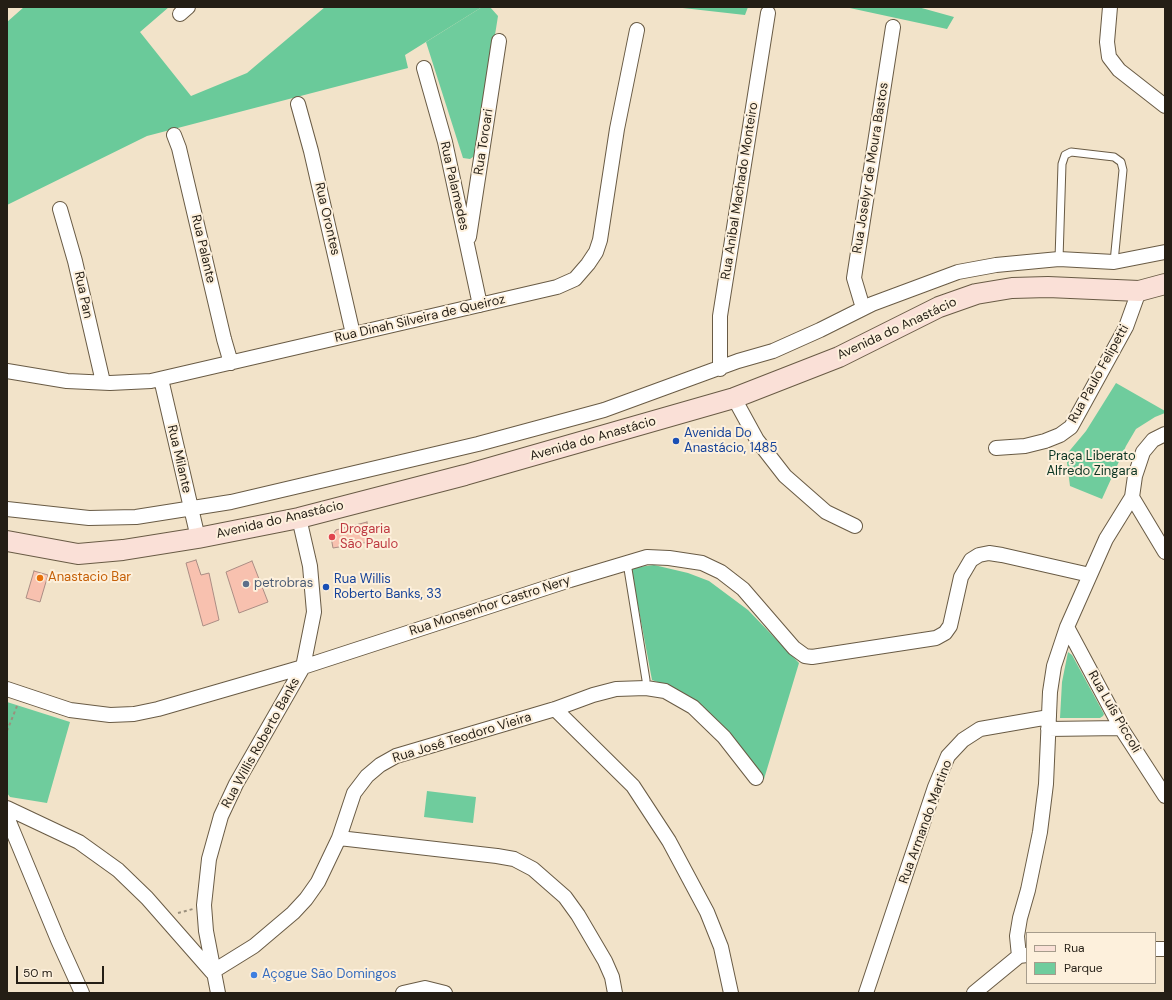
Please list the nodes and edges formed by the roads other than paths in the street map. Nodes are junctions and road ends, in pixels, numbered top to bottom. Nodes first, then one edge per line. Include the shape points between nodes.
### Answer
1 (1110, 7) edge
2 (768, 13) dead end
3 (893, 27) dead end
4 (637, 30) dead end
5 (499, 42) dead end
6 (424, 68) dead end
7 (298, 104) dead end
8 (1165, 106) edge
9 (174, 135) dead end
10 (60, 209) dead end
11 (468, 243) junction
12 (1165, 252) edge
13 (1059, 259) junction
14 (1114, 262) junction
15 (1165, 284) edge
16 (1139, 291) junction
17 (480, 304) junction
18 (863, 308) junction
19 (353, 334) junction
20 (231, 362) junction
21 (720, 369) junction
22 (7, 371) edge
23 (161, 379) junction
24 (102, 382) junction
25 (734, 398) junction
26 (1165, 434) edge
27 (996, 448) dead end
28 (1132, 497) junction
29 (191, 508) junction
30 (7, 509) edge
31 (299, 518) junction
32 (855, 526) dead end
33 (198, 538) junction
34 (7, 541) edge
35 (1165, 552) edge
36 (628, 569) dead end
37 (1090, 575) junction
38 (1067, 627) junction
39 (303, 668) junction
40 (646, 680) dead end
41 (7, 689) edge
42 (555, 709) junction
43 (1048, 723) junction
44 (1121, 728) junction
45 (756, 778) dead end
46 (1165, 796) edge
47 (7, 808) edge
48 (7, 817) edge
49 (340, 838) junction
50 (1023, 956) edge
51 (212, 972) junction
52 (82, 993) edge
53 (218, 993) edge
54 (403, 993) edge
55 (445, 993) edge
56 (615, 993) edge
57 (731, 993) edge
58 (866, 993) edge
59 (974, 993) edge

1 - 8 street via 1107,42 1109,57 1119,70
2 - 21 street, Rua Anibal Machado Monteiro via 720,316
3 - 18 street, Rua Joselyr de Moura Bastos via 854,278
4 - 17 street, Rua Dinah Silveira de Queiroz via 596,252 575,279 557,287
5 - 11 street, Rua Toroari
6 - 11 street, Rua Palamedes via 445,142
7 - 19 street, Rua Orontes
9 - 20 street, Rua Palante via 183,162
10 - 24 street, Rua Pan via 75,261
11 - 17 street, Rua Palamedes
12 - 14 street, Avenida do Anastácio
13 - 14 street, Avenida do Anastácio
13 - 14 lane via 1062,164 1065,155 1072,152 1114,157 1121,162 1123,170
13 - 18 street, Avenida do Anastácio via 996,265 958,272
15 - 16 main road, Avenida do Anastácio
16 - 25 main road, Avenida do Anastácio via 1048,287 1012,288 976,294 939,307 839,357
16 - 27 street, Rua Paulo Felipetti via 1126,328 1071,427 1045,441 1025,446
17 - 19 street, Rua Dinah Silveira de Queiroz
18 - 21 street, Avenida do Anastácio via 773,351
19 - 20 street, Rua Dinah Silveira de Queiroz
20 - 23 street, Rua Dinah Silveira de Queiroz
21 - 29 street, Avenida do Anastácio via 553,425 239,500
22 - 24 street, Rua Dinah Silveira de Queiroz via 67,381
23 - 24 street, Rua Dinah Silveira de Queiroz
23 - 29 street, Rua Milante
25 - 31 main road, Avenida do Anastácio via 465,475
25 - 32 street via 757,440 785,476 826,512
26 - 28 street via 1153,440 1142,452
28 - 35 street
28 - 37 street via 1106,539
29 - 30 street, Avenida do Anastácio via 136,517 89,518
29 - 33 street, Rua Milante
31 - 33 main road, Avenida do Anastácio
31 - 39 street, Rua Willis Roberto Banks via 310,566 314,612
33 - 34 main road, Avenida do Anastácio via 78,554
36 - 40 lane
37 - 38 street
37 - 39 street, Rua Monsenhor Castro Nery via 1002,555 979,555 972,560 962,577 950,626 945,633 936,638 805,656 794,648 743,589 721,572 702,563 647,557
38 - 43 street via 1054,666
38 - 44 street, Rua Luís Piccoli
39 - 41 street, Rua Monsenhor Castro Nery via 134,714 110,715 70,710
39 - 51 street, Rua Willis Roberto Banks via 240,778 221,816 208,858 204,905
42 - 45 street, Rua José Teodoro Vieira via 616,689 665,691 693,707 706,718 724,736
42 - 49 street, Rua José Teodoro Vieira via 396,756 380,765 367,776 354,793
42 - 57 street via 632,786 656,821 706,912 721,947
43 - 44 street, Rua Armando Martino
43 - 50 street via 1046,784 1040,832 1018,936
43 - 58 street, Rua Armando Martino via 980,729 963,740 948,756 935,787
44 - 46 street, Rua Luís Piccoli
47 - 51 street via 85,846 118,870 147,898
48 - 52 street
49 - 51 street, Rua José Teodoro Vieira via 318,882 293,913 254,946
49 - 56 street via 496,856 514,859 533,869 565,897 578,915 605,961 612,976
50 - 59 street
51 - 53 street, Rua Willis Roberto Banks
54 - 55 street via 425,988

